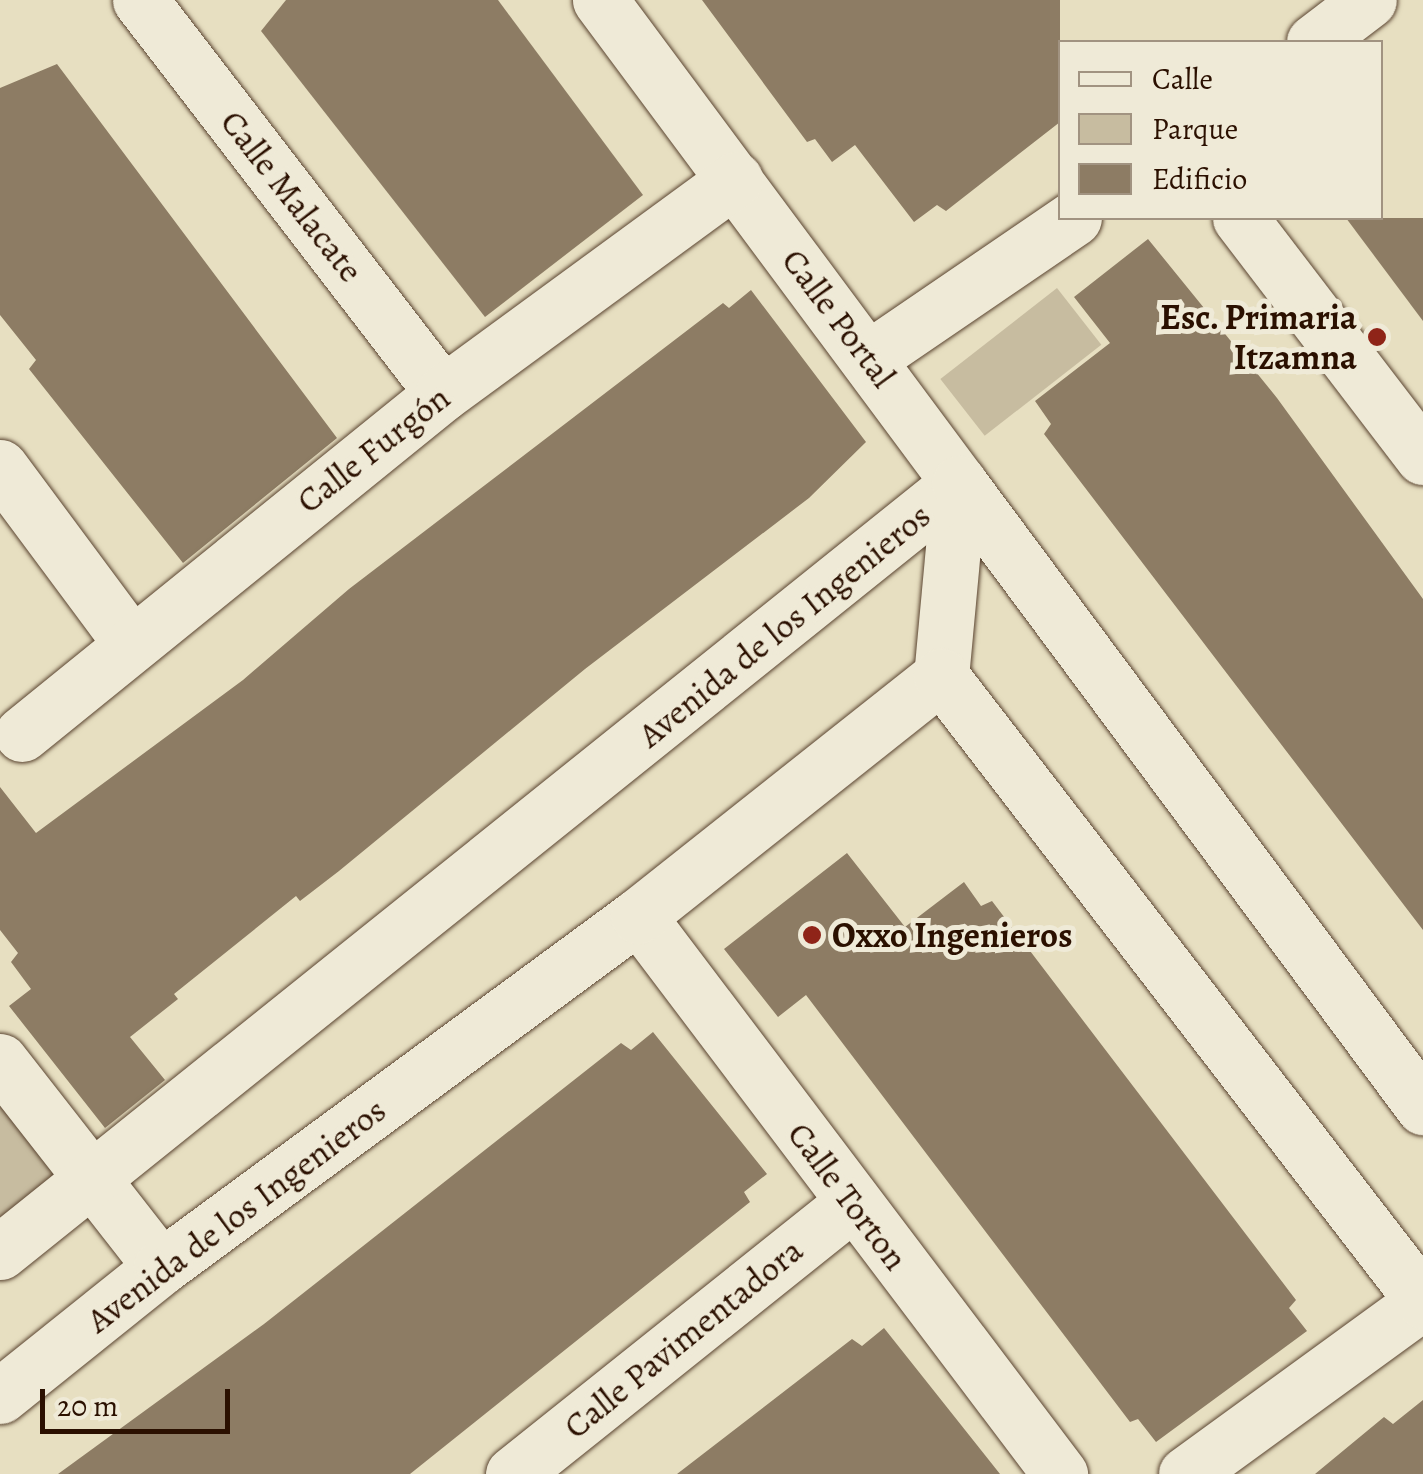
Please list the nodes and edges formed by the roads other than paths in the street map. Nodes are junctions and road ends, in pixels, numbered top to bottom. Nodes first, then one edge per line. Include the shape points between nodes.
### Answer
1 (140, 0) edge
2 (600, 0) edge
3 (1370, 0) edge
4 (1317, 40) edge
5 (735, 178) junction
6 (1071, 220) edge
7 (1242, 220) edge
8 (869, 358) junction
9 (444, 393) junction
10 (1423, 457) edge
11 (0, 467) edge
12 (959, 483) junction
13 (130, 642) junction
14 (941, 676) junction
15 (22, 734) dead end
16 (638, 916) junction
17 (0, 1060) edge
18 (1423, 1107) edge
19 (95, 1181) junction
20 (853, 1203) junction
21 (0, 1252) edge
22 (161, 1267) junction
23 (1423, 1301) edge
24 (0, 1396) edge
25 (513, 1474) edge
26 (1060, 1474) edge
27 (1186, 1474) edge

1 - 9 street, Calle Malacate
2 - 5 street, Calle Portal
3 - 4 street
5 - 8 street, Calle Portal
5 - 9 street, Calle Furgón
6 - 8 street
7 - 10 street
8 - 12 street, Calle Portal
9 - 13 street, Calle Furgón
11 - 13 street
12 - 14 street
12 - 18 street, Avenida de los Ingenieros
12 - 19 street, Avenida de los Ingenieros
13 - 15 street, Calle Furgón
14 - 16 street, Avenida de los Ingenieros
14 - 23 street
16 - 20 street, Calle Torton
16 - 22 street, Avenida de los Ingenieros
17 - 19 street
19 - 21 street, Avenida de los Ingenieros
19 - 22 street
20 - 25 street, Calle Pavimentadora
20 - 26 street, Calle Torton
22 - 24 street, Avenida de los Ingenieros
23 - 27 street

